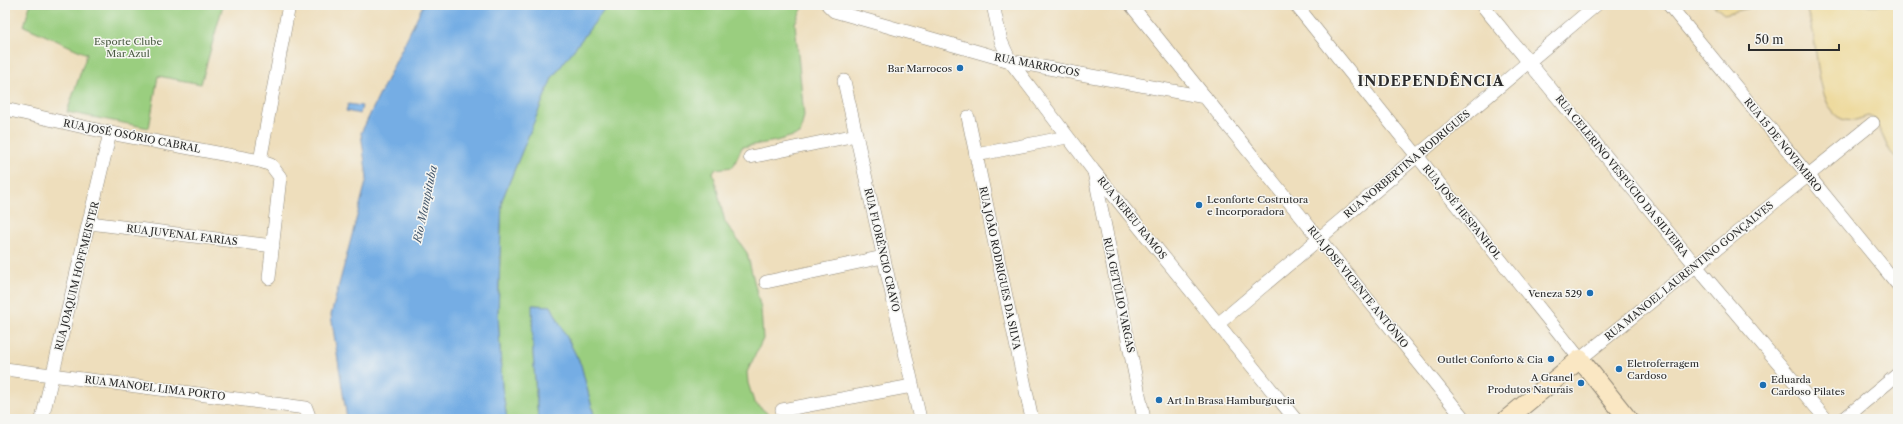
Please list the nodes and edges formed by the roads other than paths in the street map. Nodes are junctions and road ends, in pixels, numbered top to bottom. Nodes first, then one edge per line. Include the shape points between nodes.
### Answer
1 (289, 5) edge
2 (828, 5) edge
3 (993, 5) edge
4 (1131, 5) edge
5 (1296, 5) edge
6 (1482, 5) edge
7 (1596, 5) edge
8 (1669, 5) edge
9 (1010, 61) junction
10 (1528, 61) junction
11 (844, 81) dead end
12 (1205, 97) junction
13 (5, 109) edge
14 (968, 117) dead end
15 (1873, 124) dead end
16 (110, 133) junction
17 (856, 135) junction
18 (1067, 137) junction
19 (976, 155) junction
20 (1417, 156) junction
21 (750, 157) dead end
22 (260, 161) junction
23 (1093, 170) junction
24 (1808, 175) junction
25 (90, 223) junction
26 (1319, 239) junction
27 (273, 246) junction
28 (883, 257) junction
29 (1696, 266) junction
30 (270, 278) dead end
31 (766, 282) dead end
32 (1898, 285) edge
33 (1218, 324) junction
34 (1580, 359) junction
35 (5, 369) edge
36 (1898, 374) edge
37 (53, 375) junction
38 (912, 386) junction
39 (782, 410) dead end
40 (308, 414) edge
41 (42, 419) edge
42 (920, 419) edge
43 (1032, 419) edge
44 (1144, 419) edge
45 (1295, 419) edge
46 (1464, 419) edge
47 (1507, 419) edge
48 (1628, 419) edge
49 (1826, 419) edge
50 (1844, 419) edge

1 - 22 street
2 - 9 street, RUA MARROCOS via 841,14
3 - 9 street, RUA NEREU RAMOS via 1000,41
4 - 12 street, RUA JOSÉ VICENTE ANTÔNIO
5 - 20 street, RUA JOSÉ HESPANHOL
6 - 10 street, RUA CELERINO VESPÚCIO DA SILVEIRA
7 - 10 street, RUA NORBERTINA RODRIGUES
8 - 24 street, RUA 15 DE NOVEMBRO
9 - 12 street, RUA MARROCOS
9 - 18 street, RUA NEREU RAMOS
10 - 20 street, RUA NORBERTINA RODRIGUES
10 - 29 street, RUA CELERINO VESPÚCIO DA SILVEIRA
11 - 17 street, RUA FLORÊNCIO CRAVO
12 - 26 street, RUA JOSÉ VICENTE ANTÔNIO
13 - 16 street, RUA JOSÉ OSÓRIO CABRAL
14 - 19 street, RUA JOÃO RODRIGUES DA SILVA
15 - 24 street, RUA MANOEL LAURENTINO GONÇALVES
16 - 22 street, RUA JOSÉ OSÓRIO CABRAL
16 - 25 street, RUA JOAQUIM HOFFMEISTER
17 - 21 street
17 - 28 street, RUA FLORÊNCIO CRAVO
18 - 19 street
18 - 23 street, RUA NEREU RAMOS
19 - 43 street, RUA JOÃO RODRIGUES DA SILVA
20 - 26 street, RUA NORBERTINA RODRIGUES
20 - 34 street, RUA JOSÉ HESPANHOL
22 - 27 street via 271,165 280,178
23 - 33 street, RUA NEREU RAMOS
23 - 44 street, RUA GETÚLIO VARGAS
24 - 29 street, RUA MANOEL LAURENTINO GONÇALVES
24 - 32 street, RUA 15 DE NOVEMBRO
25 - 27 street, RUA JUVENAL FARIAS
25 - 37 street, RUA JOAQUIM HOFFMEISTER
26 - 33 street, RUA NORBERTINA RODRIGUES
26 - 46 street, RUA JOSÉ VICENTE ANTÔNIO
27 - 30 street
28 - 31 street
28 - 38 street, RUA FLORÊNCIO CRAVO
29 - 34 street, RUA MANOEL LAURENTINO GONÇALVES
29 - 49 street, RUA CELERINO VESPÚCIO DA SILVEIRA
33 - 45 street, RUA NEREU RAMOS
34 - 47 main road, RUA MANOEL LAURENTINO GONÇALVES
34 - 48 main road, RUA JOSÉ HESPANHOL
35 - 37 street, RUA MANOEL LIMA PORTO
36 - 50 street
37 - 40 street, RUA MANOEL LIMA PORTO
37 - 41 street, RUA JOAQUIM HOFFMEISTER
38 - 39 street
38 - 42 street, RUA FLORÊNCIO CRAVO

